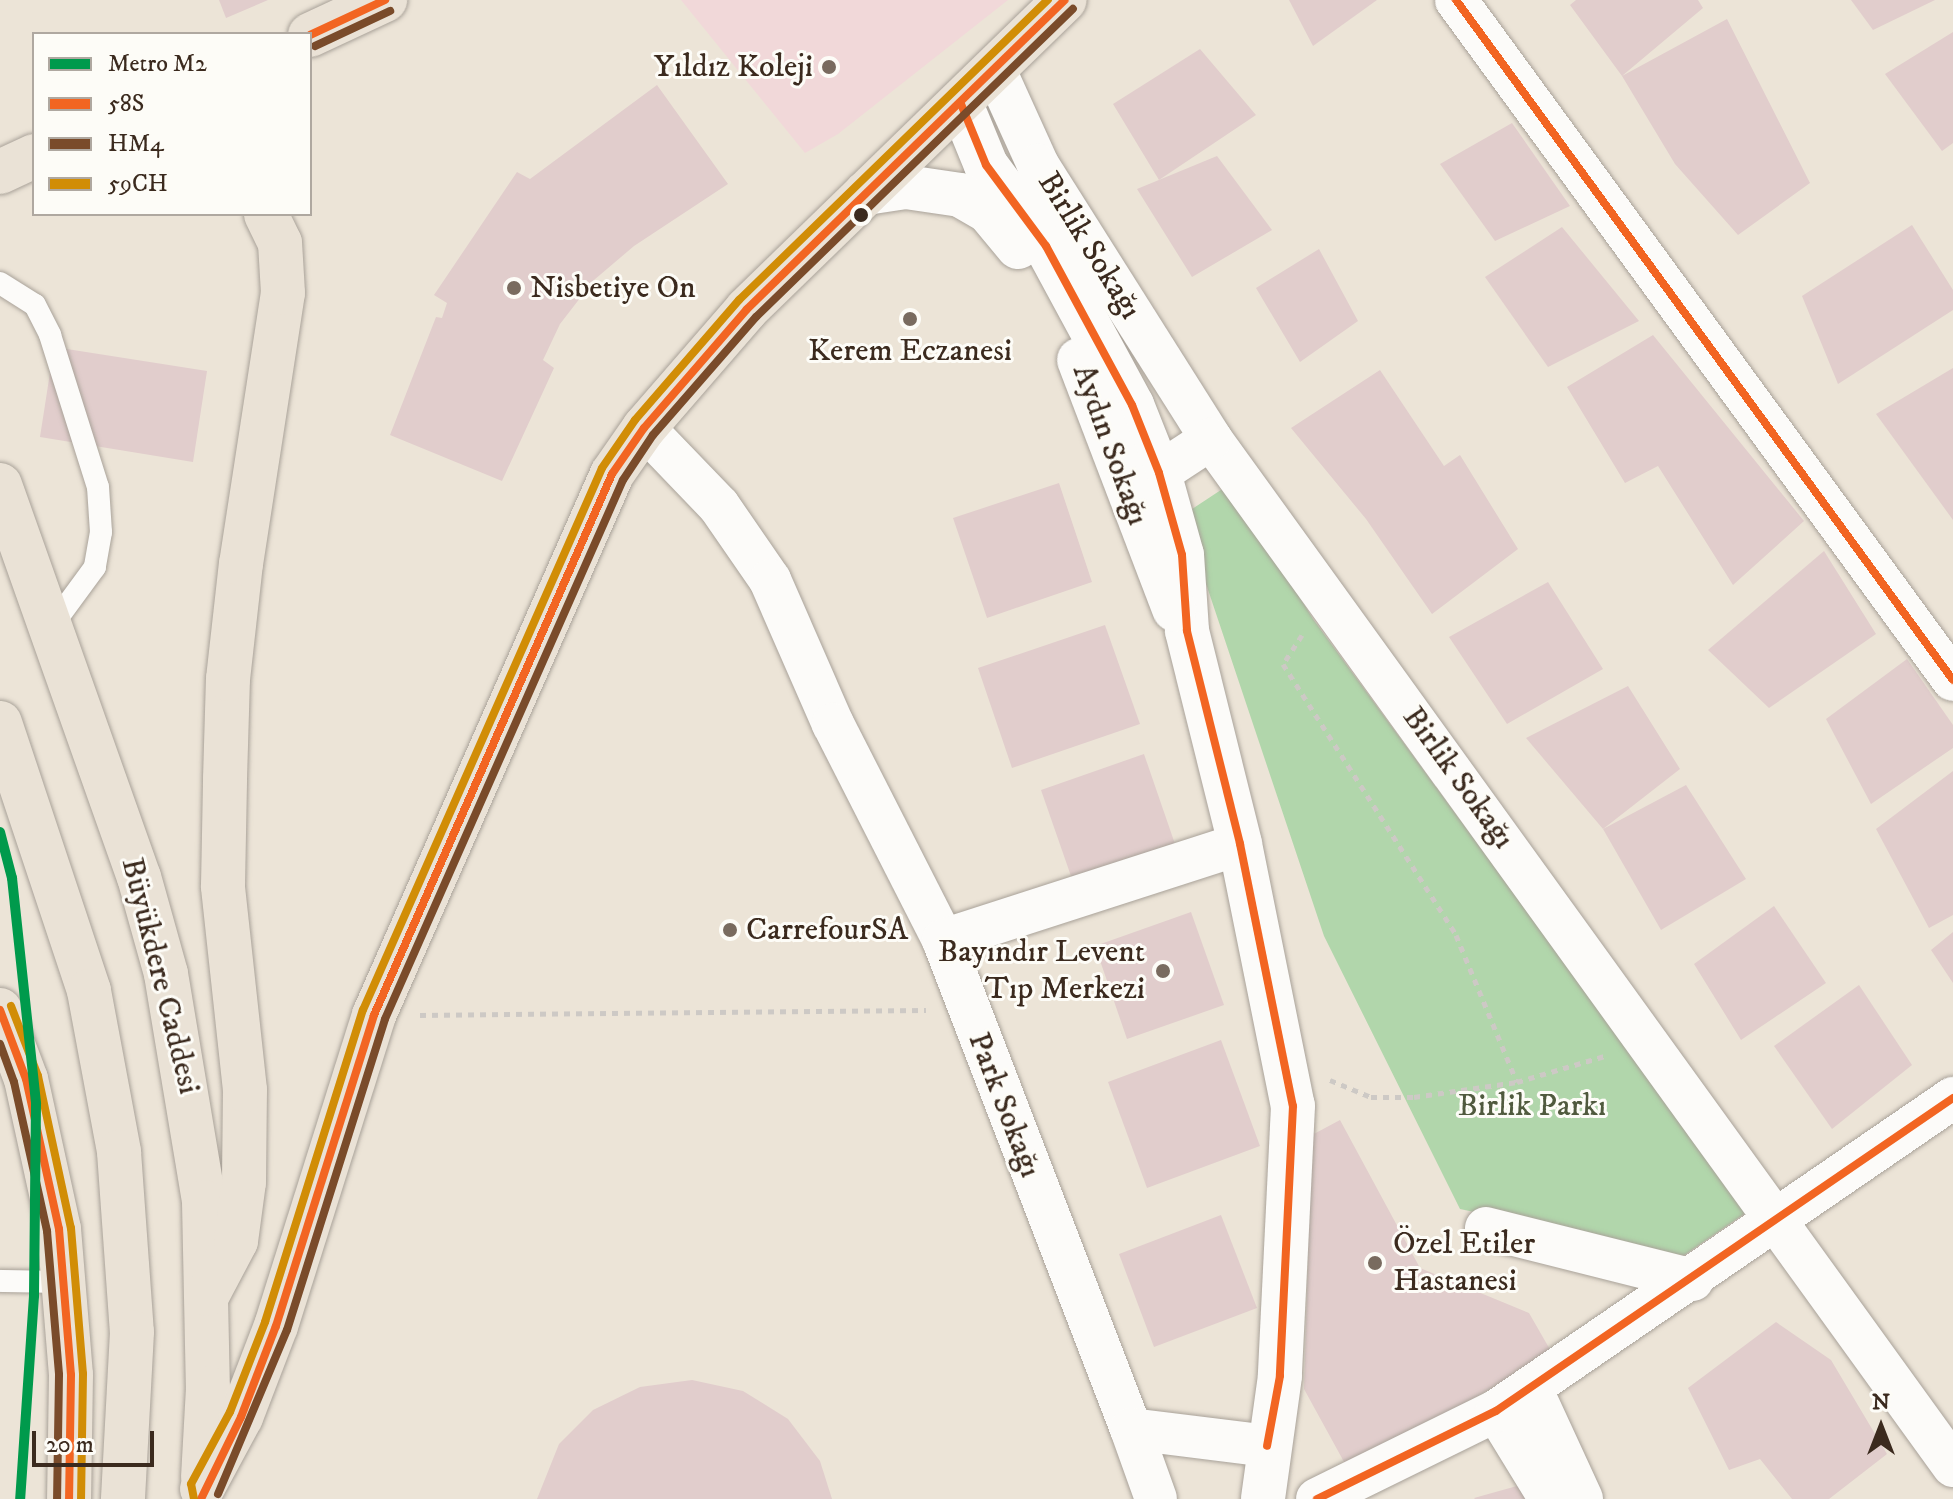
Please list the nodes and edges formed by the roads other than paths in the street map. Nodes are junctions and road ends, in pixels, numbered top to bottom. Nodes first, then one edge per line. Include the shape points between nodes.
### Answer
1 (385, 0) edge
2 (1065, 0) edge
3 (1456, 0) edge
4 (312, 34) edge
5 (995, 70) junction
6 (961, 104) junction
7 (32, 157) edge
8 (32, 169) edge
9 (0, 173) edge
10 (866, 193) junction
11 (267, 216) edge
12 (0, 283) edge
13 (644, 428) junction
14 (1211, 439) junction
15 (1159, 473) junction
16 (0, 485) edge
17 (51, 627) junction
18 (1187, 631) junction
19 (1953, 680) edge
20 (0, 723) edge
21 (1240, 844) junction
22 (943, 940) junction
23 (0, 1010) edge
24 (1953, 1098) edge
25 (1774, 1218) junction
26 (1486, 1228) dead end
27 (1693, 1280) junction
28 (0, 1281) edge
29 (65, 1282) junction
30 (208, 1294) junction
31 (1531, 1388) junction
32 (1480, 1420) junction
33 (1131, 1429) junction
34 (1267, 1446) junction
35 (1953, 1466) edge
36 (203, 1496) edge
37 (1276, 1498) edge
38 (69, 1499) edge
39 (123, 1499) edge
40 (1156, 1499) edge
41 (1317, 1499) edge
42 (1358, 1499) edge
43 (1550, 1499) edge
44 (1582, 1499) edge

1 - 4 main road
2 - 5 main road
3 - 19 street
5 - 6 main road
5 - 14 street, Birlik Sokağı via 1038,165
6 - 10 main road
6 - 15 street, Aydın Sokağı via 986,165 1077,297 1132,405
7 - 9 main road
8 - 9 main road
10 - 13 main road via 747,309
10 - 18 street, Aydın Sokağı via 906,187 960,195 1005,228 1085,373 1154,566
11 - 30 main road via 280,243 283,293 241,564 228,679 225,779 223,886 245,1090 244,1182 236,1241
12 - 17 lane via 35,305 50,335 98,487 101,532 95,567
13 - 22 street, Park Sokağı via 719,506 770,580 833,724
13 - 36 main road via 612,474 583,534 374,1015 276,1326
14 - 15 street
14 - 25 street, Birlik Sokağı
15 - 18 street, Aydın Sokağı via 1182,555
16 - 17 main road, Büyükdere Caddesi
17 - 30 main road, Büyükdere Caddesi via 139,877 166,974 193,1116
18 - 21 street, Aydın Sokağı
20 - 39 main road via 65,910 110,1092 132,1332
21 - 22 street
21 - 34 street, Aydın Sokağı via 1285,1061 1276,1108 1262,1374
22 - 33 street, Park Sokağı
23 - 29 main road via 33,1105
24 - 25 street
25 - 27 street
25 - 35 street, Birlik Sokağı
26 - 27 street
27 - 31 street
28 - 29 lane
29 - 38 main road via 71,1375
30 - 36 main road, Büyükdere Caddesi
31 - 32 street
31 - 44 street
32 - 41 street
32 - 42 street via 1453,1445
32 - 43 street
33 - 34 street
33 - 40 street, Park Sokağı
34 - 37 street, Aydın Sokağı

